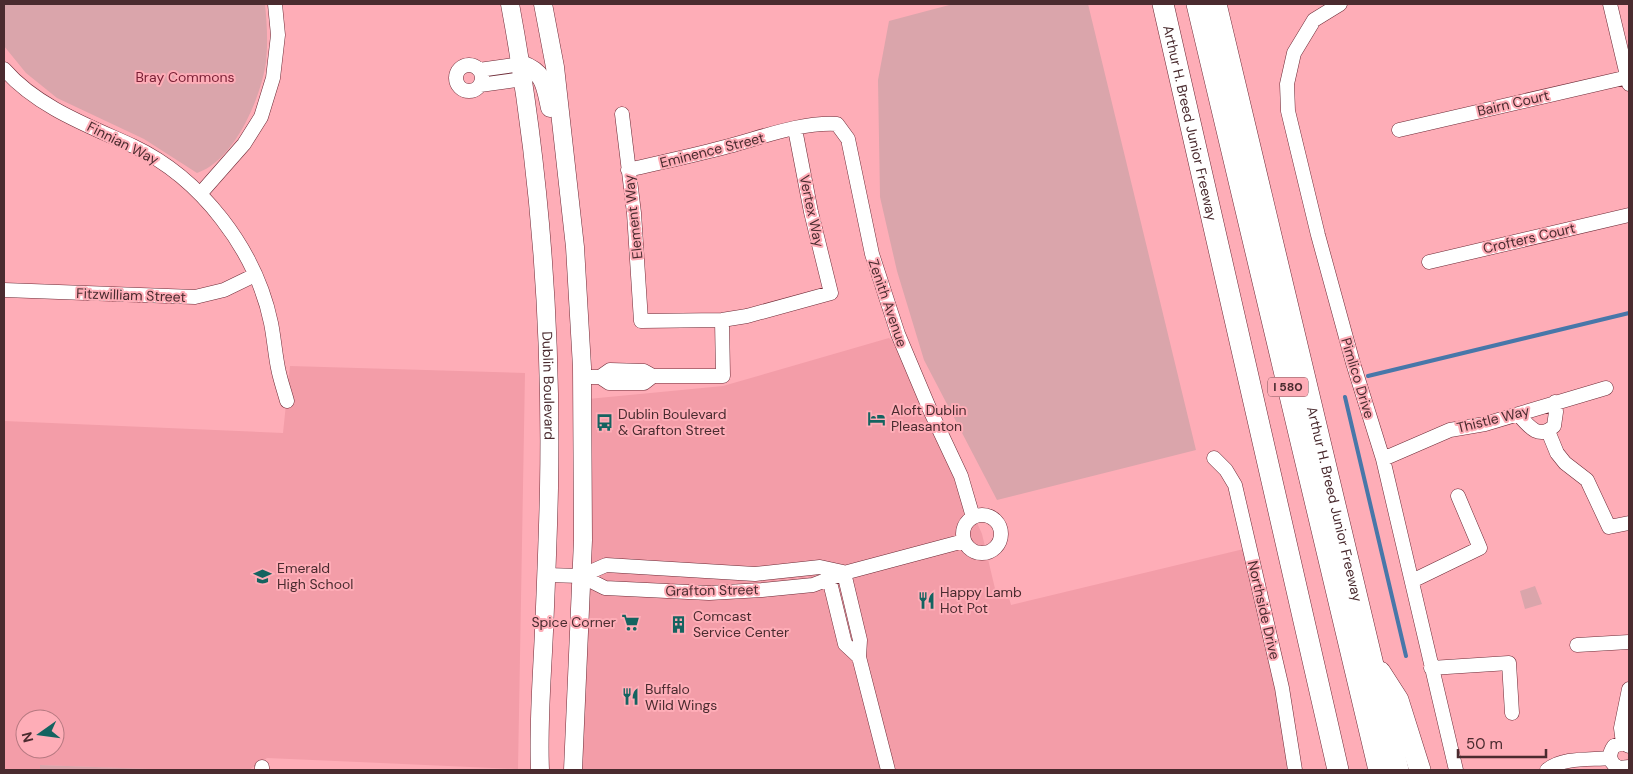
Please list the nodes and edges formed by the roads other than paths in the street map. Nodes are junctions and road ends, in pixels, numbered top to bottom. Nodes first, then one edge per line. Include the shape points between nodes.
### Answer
1 (275, 4) edge
2 (510, 4) edge
3 (543, 4) edge
4 (1163, 4) edge
5 (1197, 4) edge
6 (1216, 4) edge
7 (1340, 4) edge
8 (1610, 4) edge
9 (4, 69) edge
10 (479, 70) junction
11 (522, 72) junction
12 (1628, 80) edge
13 (480, 85) junction
14 (622, 114) dead end
15 (795, 129) junction
16 (1398, 130) dead end
17 (628, 170) junction
18 (200, 194) junction
19 (570, 206) junction
20 (1629, 215) edge
21 (1429, 262) dead end
22 (255, 275) junction
23 (4, 290) edge
24 (722, 320) junction
25 (582, 378) junction
26 (1606, 388) dead end
27 (287, 401) dead end
28 (1555, 402) junction
29 (1518, 414) junction
30 (1548, 431) junction
31 (1214, 458) dead end
32 (1383, 459) junction
33 (1458, 496) dead end
34 (973, 517) junction
35 (1629, 523) edge
36 (964, 541) junction
37 (844, 572) junction
38 (828, 574) junction
39 (546, 575) junction
40 (581, 576) junction
41 (1412, 580) junction
42 (1629, 642) edge
43 (1577, 645) dead end
44 (859, 657) junction
45 (1371, 657) junction
46 (1431, 668) junction
47 (1629, 689) edge
48 (1512, 713) dead end
49 (1626, 744) edge
50 (1610, 758) junction
51 (1625, 769) edge
52 (540, 770) edge
53 (573, 770) edge
54 (888, 770) edge
55 (1295, 770) edge
56 (1338, 770) edge
57 (1379, 770) edge
58 (1398, 770) edge
59 (1420, 770) edge
60 (1456, 770) edge
61 (1547, 770) edge

1 - 18 street via 278,35 273,78 260,117 244,144
2 - 11 main road, Dublin Boulevard
3 - 19 main road via 555,67
4 - 56 highway, Arthur H. Breed Junior Freeway / I 580
5 - 57 highway, I 580
6 - 45 highway, Arthur H. Breed Junior Freeway / I 580
7 - 32 street, Pimlico Drive via 1314,20 1294,53 1287,84 1288,111 1352,362
8 - 12 street
9 - 18 street, Finnian Way via 31,93 65,115 152,155
10 - 11 street
10 - 13 street via 482,77
10 - 13 street via 472,65 464,66 455,79 465,91 472,91
11 - 13 street
11 - 19 main road via 532,68 545,87
11 - 39 main road, Dublin Boulevard via 542,238 550,371
12 - 16 street, Bairn Court
14 - 17 street, Element Way
15 - 17 street, Eminence Street
15 - 24 street, Vertex Way via 831,293
15 - 34 street, Zenith Avenue via 822,123 837,124 848,139 872,254 898,334 961,476
17 - 24 street, Element Way via 641,321
18 - 22 street, Finnian Way via 243,248
19 - 25 main road
20 - 21 street, Crofters Court
22 - 23 street, Fitzwilliam Street via 224,290 195,297
22 - 27 street, Finnian Way via 271,322
24 - 25 street via 723,376 653,376 644,383 609,383 600,377
25 - 40 main road
26 - 28 street, Thistle Way
28 - 29 street, Thistle Way
28 - 30 street via 1554,426
29 - 30 street via 1530,428
29 - 32 street, Thistle Way via 1450,430
30 - 35 street via 1557,453 1587,480 1609,527
31 - 55 street, Northside Drive via 1235,485 1282,688
32 - 41 street, Pimlico Drive
33 - 41 street via 1480,548
34 - 36 street via 964,526
34 - 36 street via 986,515 992,518 1000,528 1000,540 993,550 981,554 970,549
36 - 37 street, Grafton Street
37 - 38 street, Grafton Street
37 - 44 street via 860,640
38 - 40 street, Grafton Street via 820,568 755,574 606,565
38 - 40 street, Grafton Street via 813,584 709,593 605,588
38 - 44 street via 846,644
39 - 40 street, Grafton Street
39 - 52 main road, Dublin Boulevard
40 - 53 main road
41 - 46 street, Pimlico Drive
42 - 43 street
44 - 54 street
45 - 58 highway, Arthur H. Breed Junior Freeway / I 580
45 - 59 highway via 1398,700
46 - 48 street via 1509,663
46 - 60 street, Pimlico Drive
47 - 49 street via 1620,728
49 - 50 street via 1614,746
50 - 51 street via 1616,767
50 - 61 street via 1563,762

